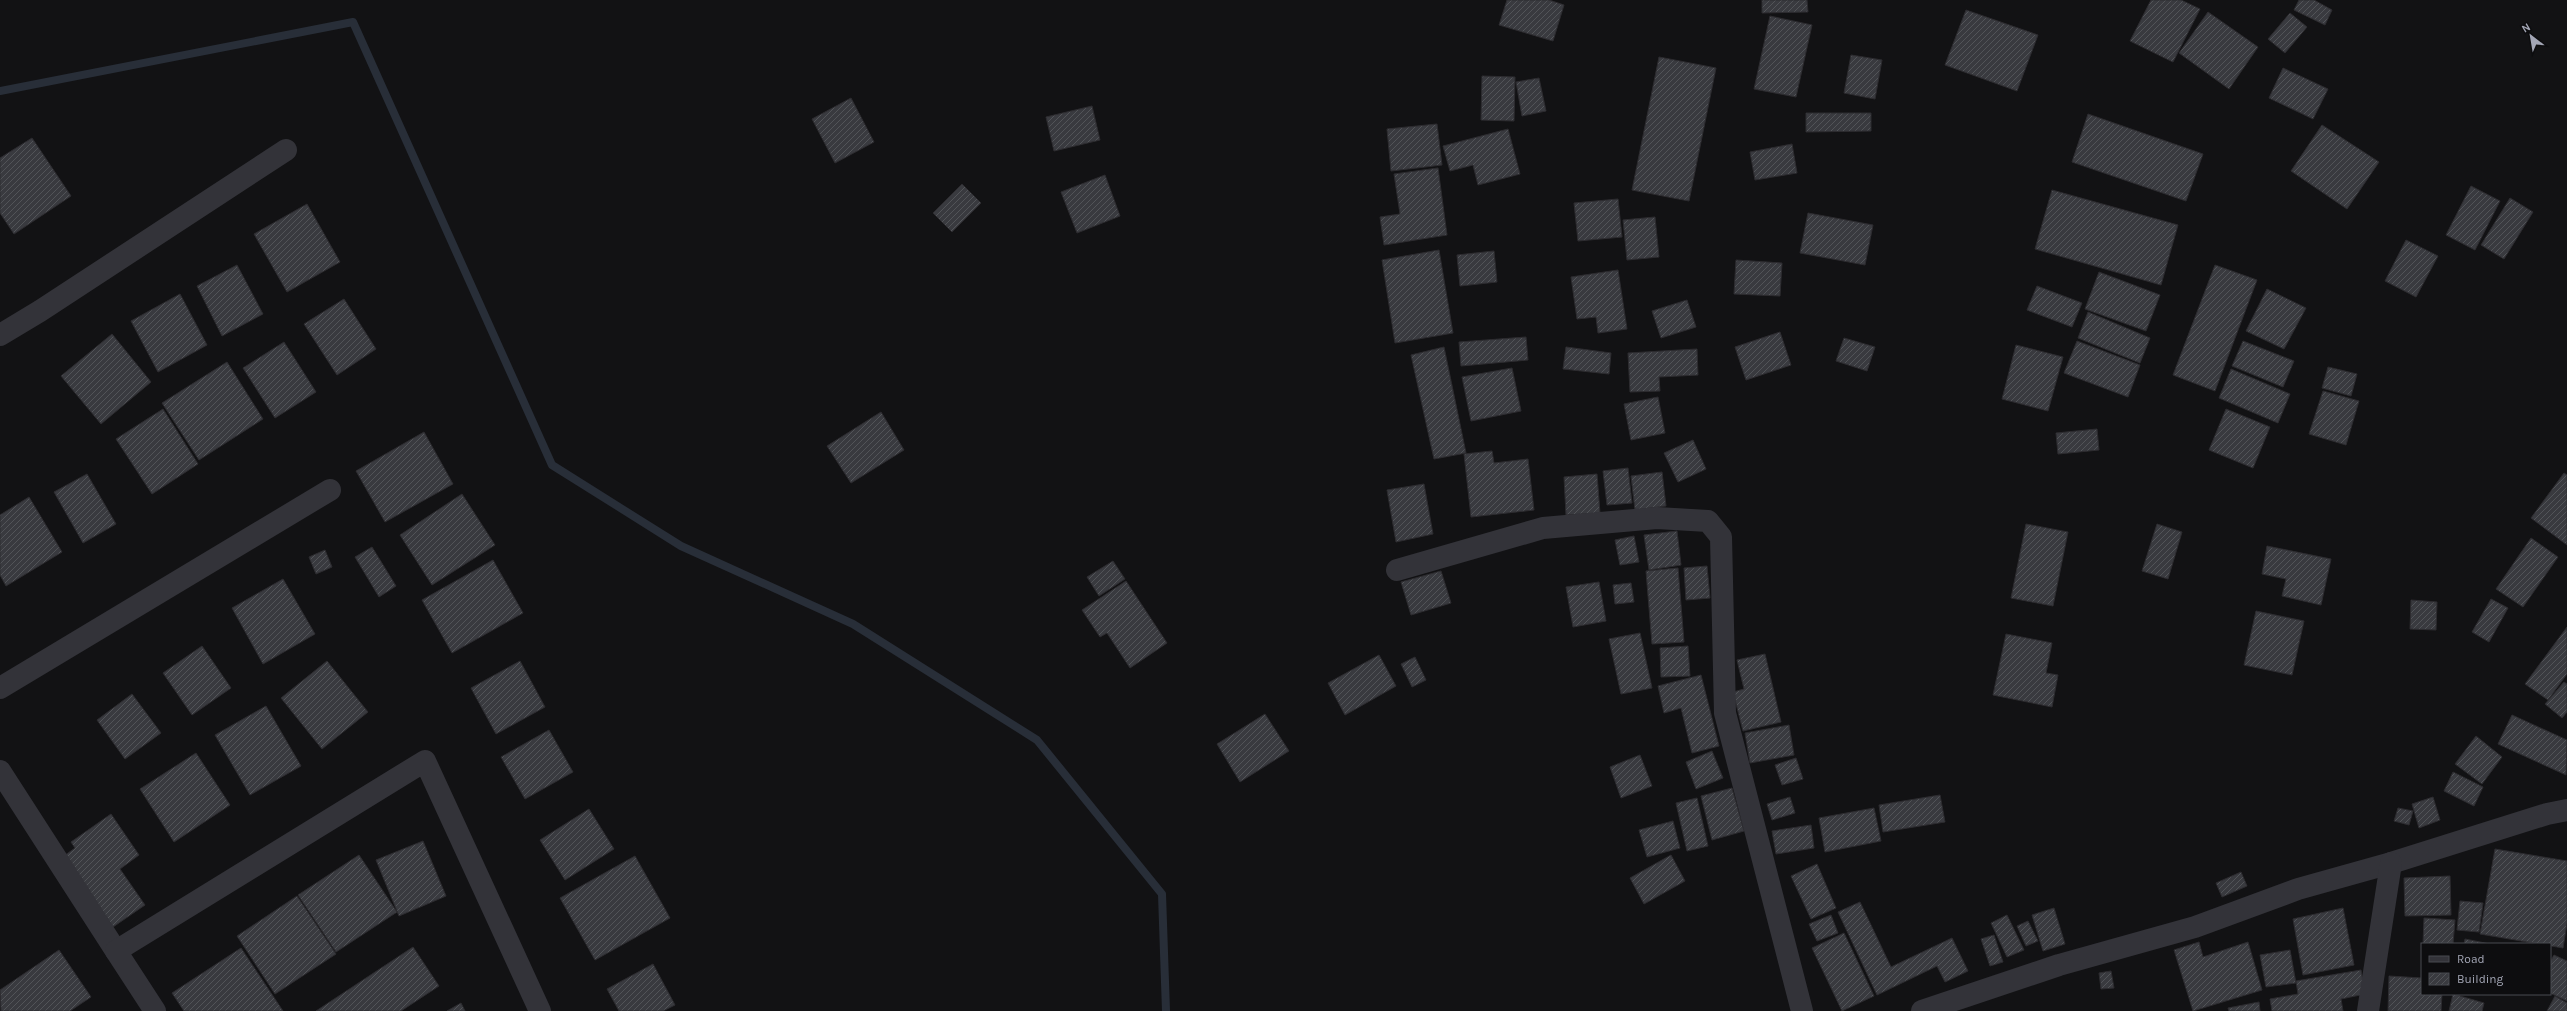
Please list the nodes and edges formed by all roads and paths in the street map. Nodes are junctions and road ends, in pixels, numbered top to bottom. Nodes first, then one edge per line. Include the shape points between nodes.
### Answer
1 (286, 150) dead end
2 (0, 335) edge
3 (330, 490) dead end
4 (1397, 570) dead end
5 (0, 688) edge
6 (0, 771) edge
7 (2567, 810) edge
8 (2391, 863) junction
9 (116, 951) junction
10 (155, 1011) edge
11 (540, 1011) edge
12 (1802, 1011) edge
13 (1922, 1011) edge
14 (2368, 1011) edge

1 - 2 street via 47,307
3 - 5 street
4 - 12 street via 1543,528 1657,518 1708,521 1721,537 1725,713
6 - 9 street
7 - 8 street
8 - 13 street via 2298,889 2195,927 2059,965
8 - 14 street
9 - 10 street
9 - 11 street via 425,761

